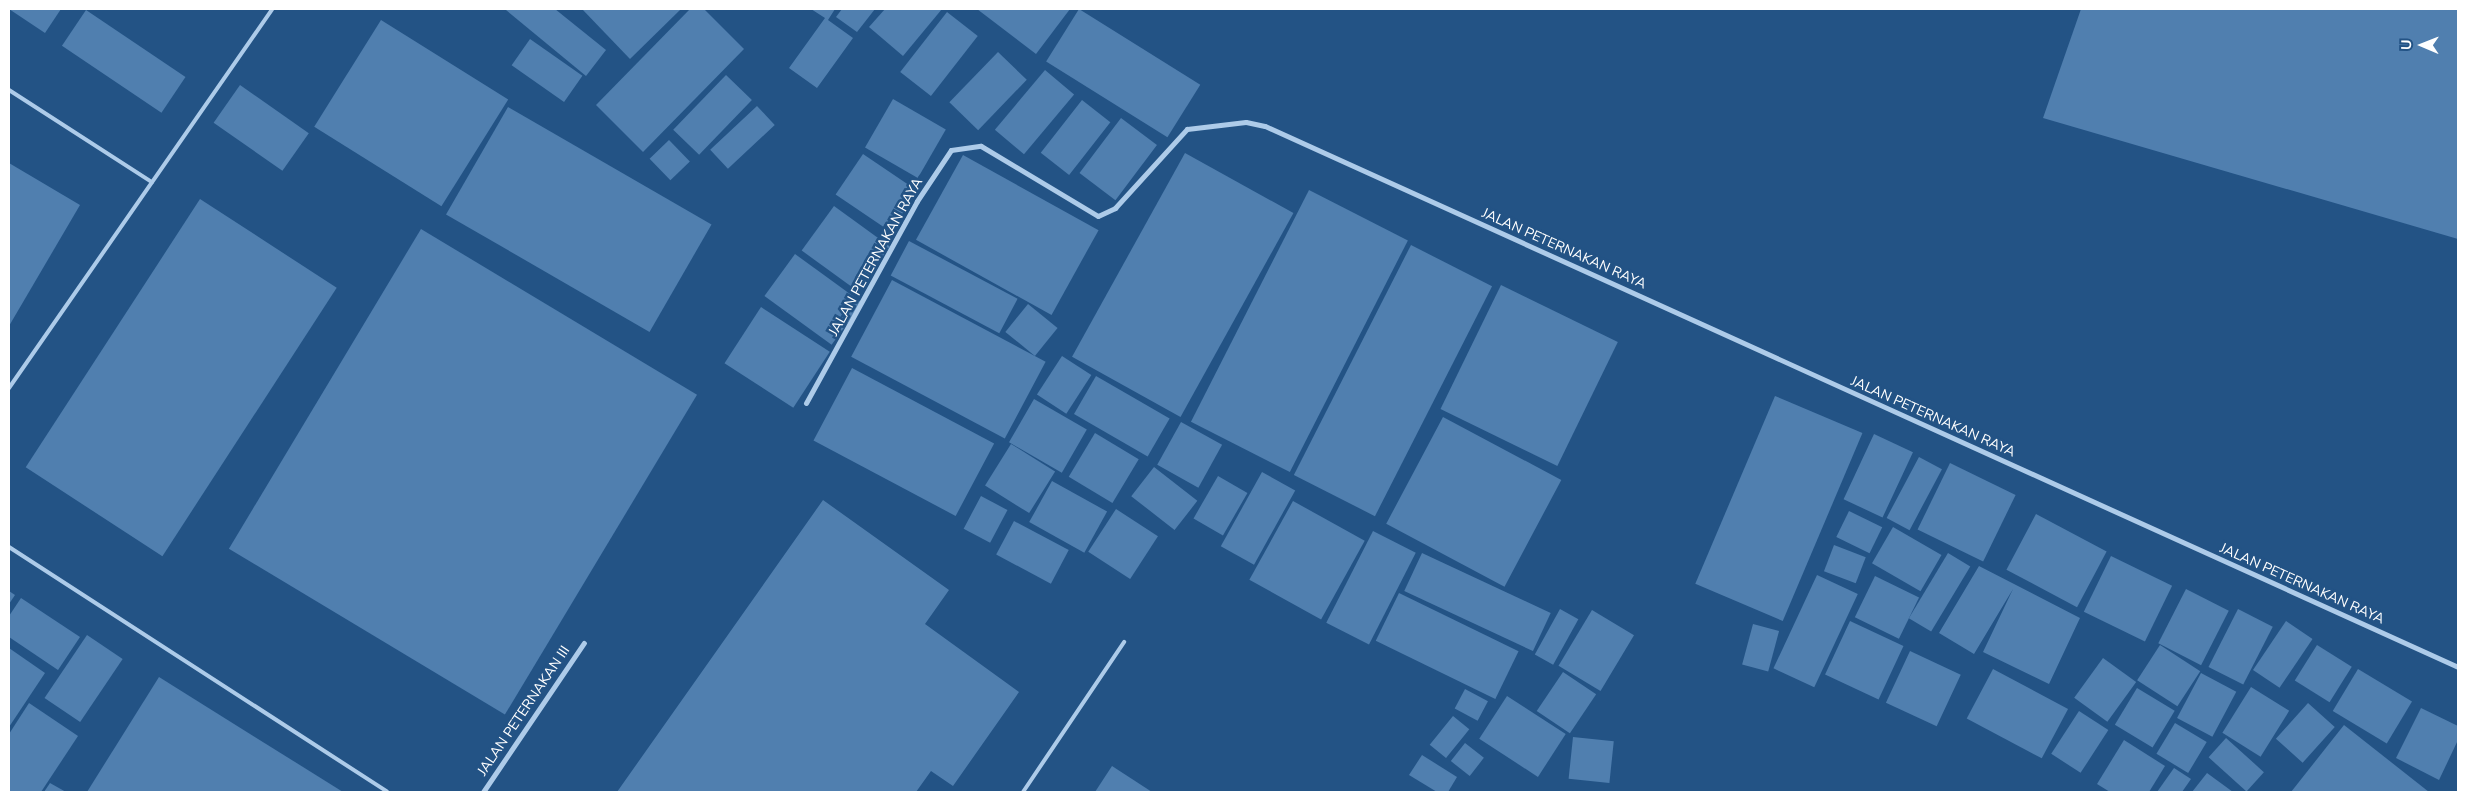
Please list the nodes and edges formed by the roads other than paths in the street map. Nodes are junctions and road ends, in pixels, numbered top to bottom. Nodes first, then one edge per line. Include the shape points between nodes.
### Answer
1 (272, 9) edge
2 (9, 90) edge
3 (152, 182) junction
4 (9, 388) edge
5 (806, 403) dead end
6 (9, 547) edge
7 (1124, 642) dead end
8 (584, 643) dead end
9 (2458, 667) edge
10 (387, 792) edge
11 (483, 792) edge
12 (1023, 792) edge

1 - 3 lane
2 - 3 lane
3 - 4 lane
5 - 9 street, JALAN PETERNAKAN RAYA via 917,201 951,150 981,146 1098,216 1115,208 1186,129 1246,122 1265,126
6 - 10 lane
7 - 12 lane
8 - 11 street, JALAN PETERNAKAN III

